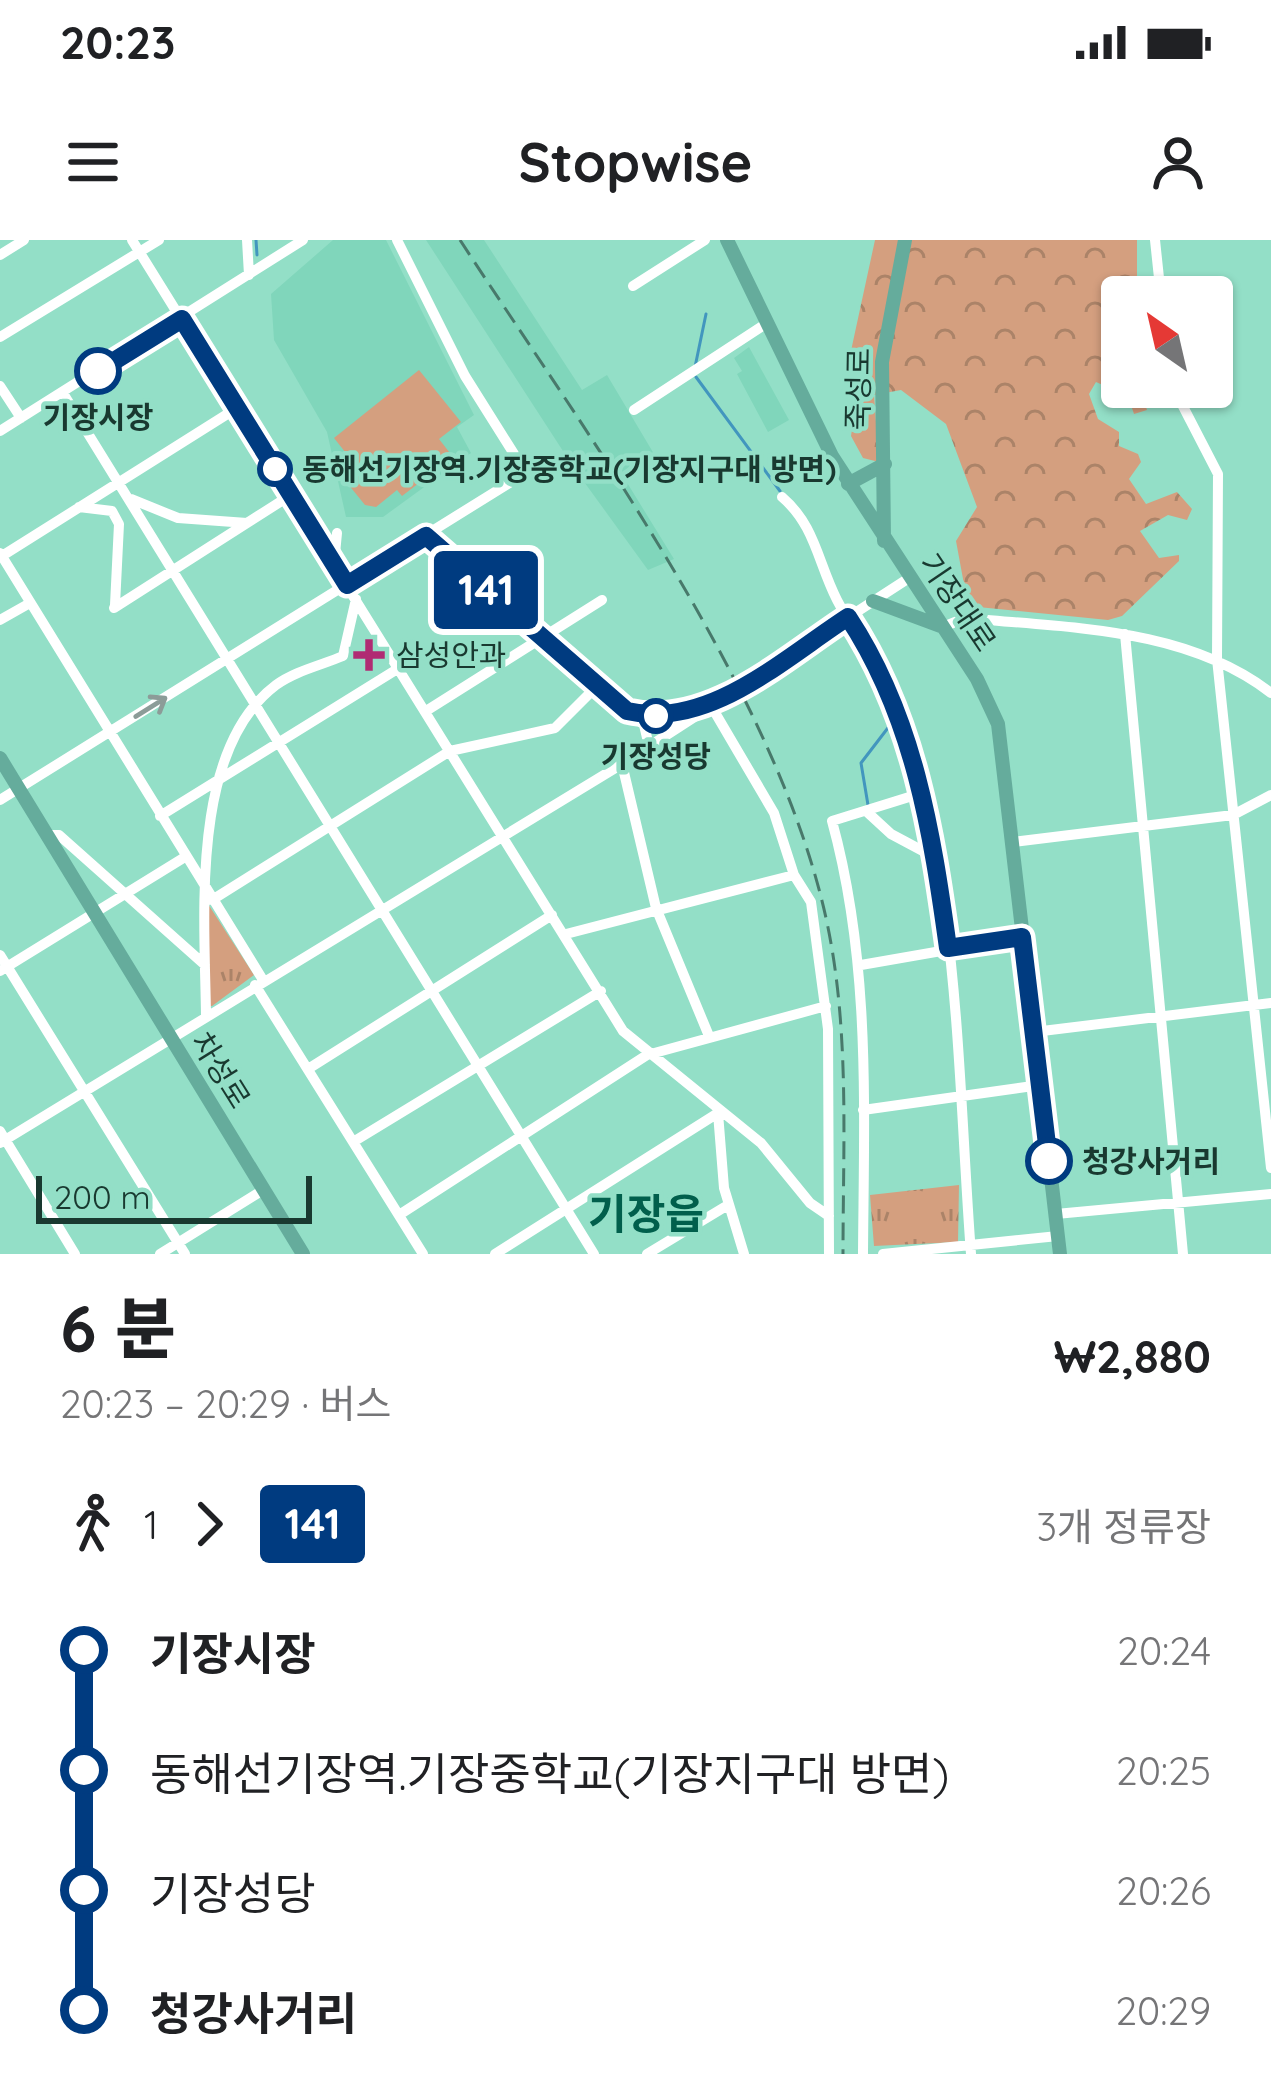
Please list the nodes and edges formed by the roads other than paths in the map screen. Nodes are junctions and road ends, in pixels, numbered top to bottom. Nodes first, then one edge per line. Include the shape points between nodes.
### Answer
1 (24, 240) edge
2 (132, 240) edge
3 (159, 240) edge
4 (247, 240) edge
5 (303, 240) edge
6 (397, 240) edge
7 (705, 240) edge
8 (727, 240) edge
9 (905, 240) edge
10 (1154, 240) edge
11 (687, 244) edge
12 (140, 252) junction
13 (0, 255) edge
14 (250, 275) junction
15 (1158, 276) edge
16 (633, 286) dead end
17 (182, 319) junction
18 (767, 323) junction
19 (0, 337) edge
20 (0, 386) edge
21 (63, 393) junction
22 (237, 408) junction
23 (1184, 408) edge
24 (634, 410) dead end
25 (21, 418) junction
26 (0, 431) edge
27 (886, 464) junction
28 (118, 482) junction
29 (848, 484) junction
30 (291, 495) junction
31 (782, 497) dead end
32 (128, 498) junction
33 (79, 507) junction
34 (247, 523) junction
35 (337, 533) dead end
36 (426, 536) junction
37 (884, 541) junction
38 (1, 555) edge
39 (334, 564) junction
40 (173, 571) junction
41 (908, 578) junction
42 (347, 585) junction
43 (356, 599) junction
44 (602, 600) dead end
45 (873, 601) junction
46 (30, 603) junction
47 (848, 617) junction
48 (0, 620) edge
49 (944, 627) junction
50 (1124, 634) junction
51 (541, 639) junction
52 (228, 659) junction
53 (1216, 659) junction
54 (399, 668) junction
55 (596, 686) junction
56 (1271, 693) edge
57 (710, 704) junction
58 (256, 705) junction
59 (426, 711) junction
60 (627, 711) junction
61 (108, 733) junction
62 (279, 743) junction
63 (649, 746) junction
64 (451, 751) junction
65 (0, 758) edge
66 (622, 764) junction
67 (4, 771) edge
68 (218, 781) junction
69 (16, 791) junction
70 (922, 793) junction
71 (1271, 794) edge
72 (0, 800) edge
73 (866, 811) junction
74 (1233, 815) junction
75 (160, 816) junction
76 (330, 826) junction
77 (1143, 828) junction
78 (43, 834) junction
79 (505, 837) junction
80 (1012, 842) junction
81 (185, 857) junction
82 (936, 858) junction
83 (794, 875) junction
84 (204, 888) junction
85 (125, 894) junction
86 (212, 900) junction
87 (381, 908) junction
88 (656, 908) junction
89 (93, 914) junction
90 (552, 914) junction
91 (566, 934) junction
92 (1022, 937) junction
93 (948, 948) junction
94 (0, 955) edge
95 (861, 964) junction
96 (205, 965) junction
97 (4, 969) edge
98 (259, 983) junction
99 (432, 990) junction
100 (601, 991) junction
101 (1271, 1003) edge
102 (1253, 1005) junction
103 (826, 1006) junction
104 (206, 1016) junction
105 (1161, 1016) junction
106 (1034, 1032) junction
107 (709, 1036) junction
108 (169, 1038) junction
109 (646, 1055) junction
110 (478, 1066) junction
111 (308, 1069) junction
112 (1040, 1085) junction
113 (84, 1091) junction
114 (959, 1096) junction
115 (863, 1110) junction
116 (718, 1113) junction
117 (522, 1137) junction
118 (2, 1138) edge
119 (353, 1142) junction
120 (1271, 1168) edge
121 (263, 1190) junction
122 (1271, 1194) edge
123 (1178, 1202) junction
124 (728, 1205) junction
125 (567, 1209) junction
126 (1056, 1214) junction
127 (399, 1215) junction
128 (829, 1216) junction
129 (1058, 1236) junction
130 (182, 1248) edge
131 (971, 1250) edge
132 (76, 1254) edge
133 (160, 1254) edge
134 (303, 1254) edge
135 (423, 1254) edge
136 (495, 1254) edge
137 (594, 1254) edge
138 (646, 1254) edge
139 (744, 1254) edge
140 (829, 1254) edge
141 (863, 1254) edge
142 (883, 1254) edge
143 (1060, 1254) edge
144 (1183, 1254) edge

1 - 13 street
2 - 12 street
3 - 12 street
4 - 14 street
5 - 14 street
6 - 36 street via 465,376 531,470
7 - 11 street
8 - 18 main road, 기장대로
9 - 27 main road, 죽성로 via 882,362
10 - 15 street
11 - 16 street
12 - 17 street
12 - 19 street
14 - 17 street
17 - 21 street
17 - 22 street
18 - 24 street
18 - 29 main road, 기장대로
20 - 25 street
21 - 25 street
21 - 28 street
22 - 28 street
22 - 30 street
23 - 53 street via 1218,474
25 - 26 street
27 - 29 main road
27 - 37 main road, 죽성로
28 - 32 street
28 - 33 street
29 - 37 main road, 기장대로
30 - 34 street
30 - 39 street
31 - 47 street via 806,520
32 - 34 street via 160,514
32 - 40 street
33 - 38 street
33 - 40 street via 112,511 119,524 114,608
34 - 40 street
35 - 39 street
36 - 42 street
36 - 51 street
37 - 41 main road, 기장대로
38 - 46 street
39 - 42 street
40 - 52 street
41 - 45 street
41 - 49 main road, 기장대로
42 - 43 street
42 - 52 street
43 - 54 street
43 - 58 street via 344,656 285,680
44 - 51 street
45 - 47 street
45 - 49 main road
46 - 48 street
46 - 61 street
47 - 57 street
47 - 70 street via 890,690
49 - 50 street via 965,618
49 - 80 main road, 기장대로 via 998,724
50 - 53 street
50 - 77 street
51 - 55 street
51 - 59 street
52 - 58 street
61 -> 52 street
53 - 56 street
53 - 74 street
54 - 59 street
54 - 62 street
55 - 60 street
55 - 64 street via 555,728
57 - 60 street via 670,716
57 - 63 street
57 - 83 street via 774,813
58 - 62 street
58 - 68 street
59 - 64 street
60 - 63 street via 646,729
61 - 69 street
61 - 75 street
62 - 68 street
62 - 76 street
63 - 66 street
64 - 76 street
64 - 79 street
65 - 67 main road, 차성로
66 - 79 street
66 - 88 street
67 - 69 main road, 차성로
68 - 75 street
68 - 84 street
69 - 72 street
69 - 78 main road, 차성로
70 - 73 street
70 - 82 street
71 - 74 street
73 - 82 street
73 - 95 street via 832,821
74 - 77 street
74 - 102 street
75 - 81 street
76 - 86 street
76 - 87 street
77 - 80 street
77 - 105 street
78 - 85 street, 차성로 via 59,836
78 - 89 main road, 차성로
79 - 87 street
79 - 90 street
80 - 92 main road, 기장대로
81 - 84 street
81 - 85 street
82 - 93 street
83 - 88 street
83 - 103 street via 811,902
84 - 86 street
84 - 96 street
85 - 89 street
85 - 96 street, 차성로
86 - 98 street
87 - 98 street
87 - 99 street
88 - 91 street
88 - 107 street
89 - 97 street
89 - 108 main road, 차성로
90 - 91 street
90 - 99 street
91 - 100 street
92 - 93 street
92 - 106 main road, 기장대로
93 - 95 street
93 - 114 street
94 - 97 street
95 - 115 street
96 - 104 street
97 - 113 street
98 - 104 street
98 - 111 street
99 - 110 street
99 - 111 street
100 - 109 street
100 - 110 street
101 - 102 street
102 - 105 street
102 - 120 street
103 - 107 street
103 - 128 street
104 - 108 street
105 - 106 street
105 - 123 street
106 - 112 main road, 기장대로
107 - 109 street
108 - 113 street
108 - 121 main road, 차성로
109 - 116 street
109 - 117 street
110 - 117 street
110 - 119 street
111 - 119 street
112 - 114 street
112 - 126 main road, 기장대로
113 - 118 street
113 - 130 street
114 - 115 street
114 - 131 street
115 - 141 street
116 - 124 street
116 - 125 street
116 - 128 street via 761,1143
117 - 125 street
117 - 127 street
118 - 132 street
119 - 127 street
121 - 130 street
121 - 134 main road, 차성로
122 - 123 street
123 - 126 street
123 - 144 street
124 - 138 street
124 - 139 street
125 - 136 street
125 - 137 street
126 - 129 main road, 기장대로
127 - 135 street
128 - 140 street
129 - 131 street
129 - 143 main road, 기장대로
130 - 133 street
131 - 142 street

